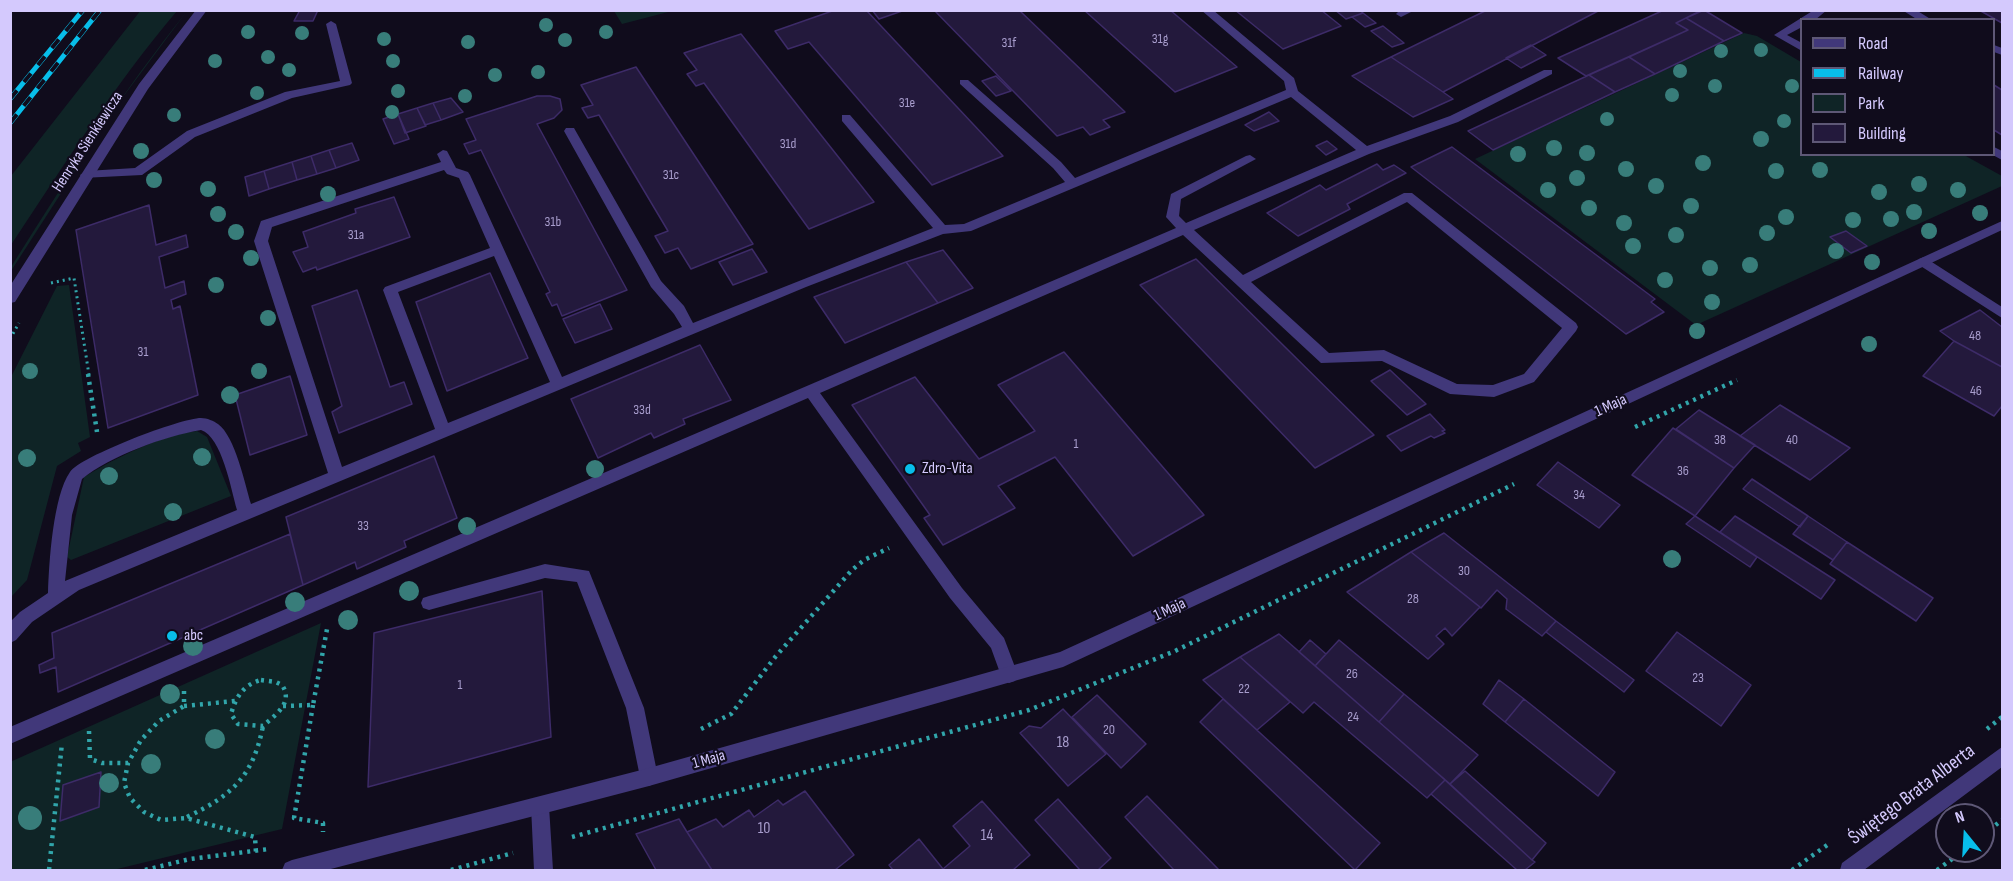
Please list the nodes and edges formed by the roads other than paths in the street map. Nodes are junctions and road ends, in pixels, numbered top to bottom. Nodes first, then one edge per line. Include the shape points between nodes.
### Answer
1 (202, 10) edge
2 (1206, 10) edge
3 (1907, 10) edge
4 (1924, 18) edge
5 (1800, 23) edge
6 (332, 24) dead end
7 (1800, 47) edge
8 (1548, 72) dead end
9 (964, 82) dead end
10 (1292, 92) junction
11 (846, 118) dead end
12 (570, 131) dead end
13 (1365, 151) junction
14 (1250, 159) dead end
15 (86, 175) junction
16 (1073, 184) junction
17 (2002, 225) edge
18 (1186, 229) junction
19 (942, 230) junction
20 (498, 250) junction
21 (1924, 262) junction
22 (1242, 281) junction
23 (10, 298) edge
24 (2002, 313) edge
25 (690, 331) junction
26 (559, 385) junction
27 (810, 390) junction
28 (444, 432) junction
29 (337, 476) junction
30 (246, 513) junction
31 (56, 597) junction
32 (429, 603) dead end
33 (10, 635) edge
34 (1010, 675) junction
35 (10, 736) edge
36 (2002, 756) edge
37 (650, 777) junction
38 (540, 806) junction
39 (292, 870) edge
40 (544, 870) edge
41 (1849, 870) edge

1 - 15 street, Henryka Sienkiewicza via 143,87
2 - 10 street via 1290,80
3 - 4 street
5 - 7 street via 1779,35
6 - 15 street via 346,83 289,95 191,134 138,172
8 - 13 street via 1454,119
9 - 16 street
10 - 13 street
10 - 16 street
11 - 19 street
12 - 25 street via 656,284
13 - 18 street
14 - 18 street via 1175,197 1172,218
15 - 23 street, Henryka Sienkiewicza
16 - 19 street via 966,228
17 - 21 street, 1 Maja
18 - 22 street
18 - 27 street
19 - 25 street
20 - 26 street
20 - 28 street via 390,290
20 - 29 street via 464,175 451,171 446,159 266,224 261,241
21 - 24 street
21 - 34 street, 1 Maja via 1063,659
22 - 22 street via 1326,358 1384,355 1455,390 1494,391 1529,378 1571,327 1407,196
25 - 26 street
26 - 28 street
27 - 34 street via 956,593 998,644
27 - 35 street
28 - 29 street
29 - 30 street
30 - 31 street via 73,585
30 - 31 street via 218,433 204,423 185,425 90,464 76,475 69,492 56,567
31 - 33 street via 27,617
32 - 37 street via 545,571 583,576 635,708
34 - 37 street, 1 Maja
36 - 41 street, Świętego Brata Alberta
37 - 38 street, 1 Maja
38 - 39 street, 1 Maja
38 - 40 street

